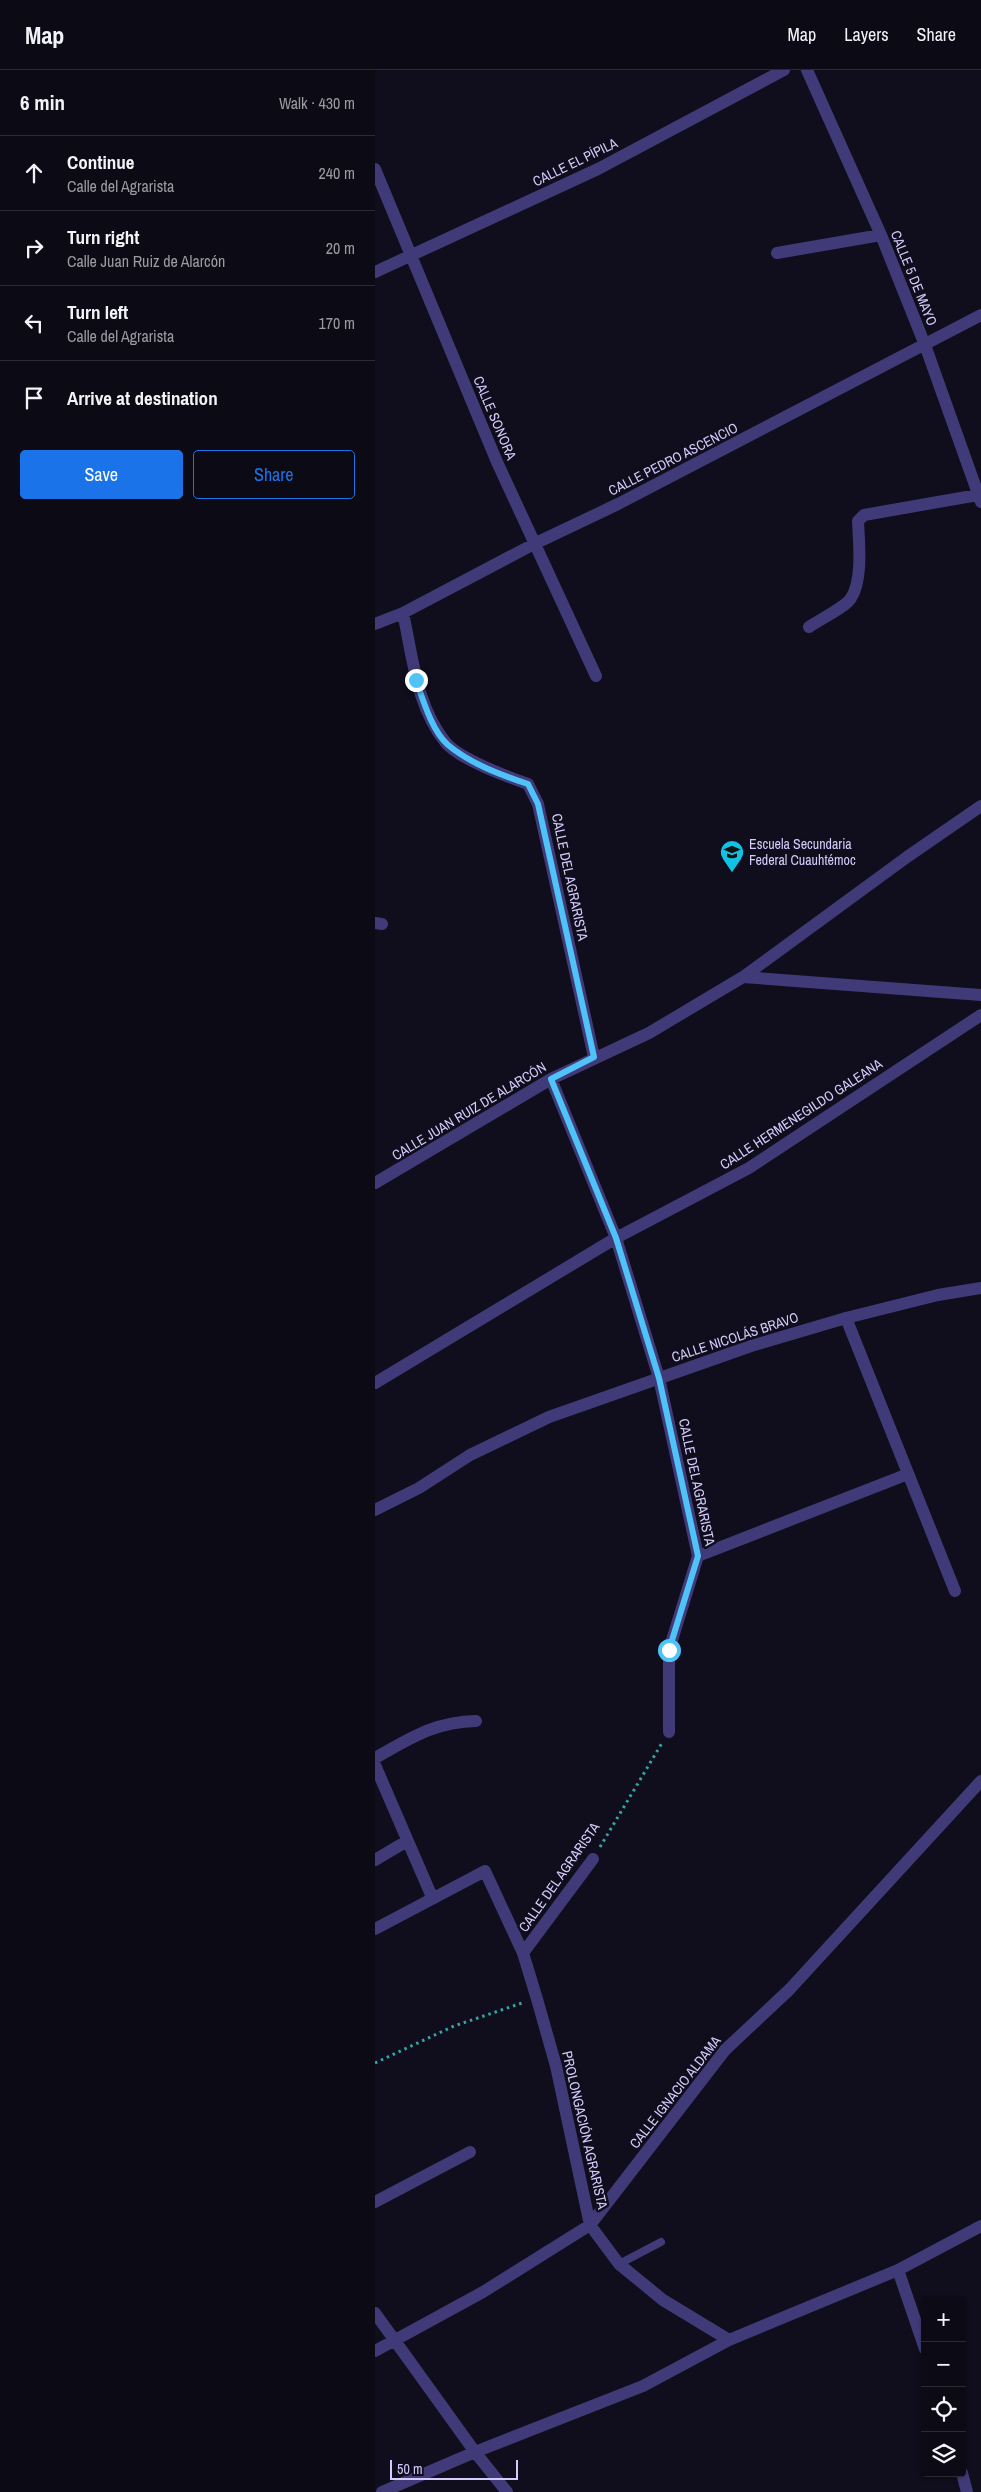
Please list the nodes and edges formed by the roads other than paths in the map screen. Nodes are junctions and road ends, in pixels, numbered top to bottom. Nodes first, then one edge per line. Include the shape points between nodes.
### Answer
1 (784, 70) edge
2 (807, 70) edge
3 (375, 169) edge
4 (881, 235) junction
5 (777, 252) dead end
6 (411, 255) junction
7 (375, 272) edge
8 (981, 315) edge
9 (925, 345) junction
10 (980, 498) edge
11 (534, 544) junction
12 (403, 613) junction
13 (375, 624) edge
14 (809, 627) dead end
15 (596, 676) dead end
16 (981, 806) edge
17 (743, 977) junction
18 (981, 995) edge
19 (981, 1016) edge
20 (594, 1057) junction
21 (551, 1079) junction
22 (375, 1184) edge
23 (616, 1238) junction
24 (981, 1288) edge
25 (846, 1318) junction
26 (659, 1378) junction
27 (375, 1383) edge
28 (908, 1474) junction
29 (375, 1510) edge
30 (698, 1556) junction
31 (955, 1591) dead end
32 (476, 1720) dead end
33 (669, 1732) road end
34 (375, 1758) edge
35 (375, 1765) edge
36 (981, 1781) edge
37 (407, 1841) junction
38 (593, 1859) road end
39 (375, 1860) edge
40 (432, 1897) junction
41 (375, 1929) edge
42 (523, 1953) junction
43 (470, 2152) dead end
44 (375, 2202) edge
45 (590, 2225) junction
46 (981, 2226) edge
47 (661, 2242) dead end
48 (619, 2264) junction
49 (898, 2270) junction
50 (375, 2313) edge
51 (394, 2340) junction
52 (729, 2340) junction
53 (923, 2342) edge
54 (375, 2351) edge
55 (475, 2452) junction
56 (963, 2477) edge
57 (382, 2492) edge
58 (507, 2492) edge
59 (967, 2492) edge

1 - 6 street, CALLE EL PÍPILA via 598,168
2 - 4 street, CALLE 5 DE MAYO
3 - 6 street, CALLE SONORA
4 - 5 street
4 - 9 street, CALLE 5 DE MAYO
6 - 7 street, CALLE EL PÍPILA
6 - 11 street, CALLE SONORA
8 - 9 street, CALLE PEDRO ASCENCIO
9 - 10 street, CALLE 5 DE MAYO
9 - 11 street, CALLE PEDRO ASCENCIO via 653,487
10 - 14 street via 864,515 858,521 859,559 851,600
11 - 12 street, CALLE PEDRO ASCENCIO
11 - 15 street, CALLE SONORA
12 - 13 street, CALLE PEDRO ASCENCIO
12 - 20 street, CALLE DEL AGRARISTA via 424,705 447,745 493,772 528,784 538,804
16 - 17 street, CALLE JUAN RUIZ DE ALARCÓN
17 - 18 street
17 - 20 street, CALLE JUAN RUIZ DE ALARCÓN via 649,1034
19 - 23 street, CALLE HERMENEGILDO GALEANA via 749,1168
20 - 21 street, CALLE JUAN RUIZ DE ALARCÓN
21 - 22 street, CALLE JUAN RUIZ DE ALARCÓN
21 - 23 street, CALLE DEL AGRARISTA
23 - 26 street, CALLE DEL AGRARISTA
23 - 27 street, CALLE HERMENEGILDO GALEANA
24 - 25 street, CALLE NICOLÁS BRAVO via 937,1295
25 - 26 street, CALLE NICOLÁS BRAVO
25 - 28 street
26 - 29 street, CALLE NICOLÁS BRAVO via 549,1417 470,1455 419,1488
26 - 30 street, CALLE DEL AGRARISTA
28 - 30 street
28 - 31 street
30 - 33 street, CALLE DEL AGRARISTA via 669,1650
32 - 34 street via 426,1729
35 - 37 street
36 - 45 street, CALLE IGNACIO ALDAMA via 789,1990 725,2050
37 - 39 street
37 - 40 street
38 - 42 street, CALLE DEL AGRARISTA
40 - 41 street
40 - 42 street, PROLONGACIÓN AGRARISTA via 485,1870
42 - 45 street, PROLONGACIÓN AGRARISTA via 556,2066
43 - 44 street
45 - 48 street, PROLONGACIÓN AGRARISTA
45 - 51 street, CALLE IGNACIO ALDAMA via 483,2292
46 - 49 street
47 - 48 lane
48 - 52 street, PROLONGACIÓN AGRARISTA via 663,2300
49 - 52 street
49 - 53 street
50 - 51 street
51 - 54 street, CALLE IGNACIO ALDAMA
51 - 55 street
52 - 55 street via 643,2386
55 - 57 street
55 - 58 street
56 - 59 street

